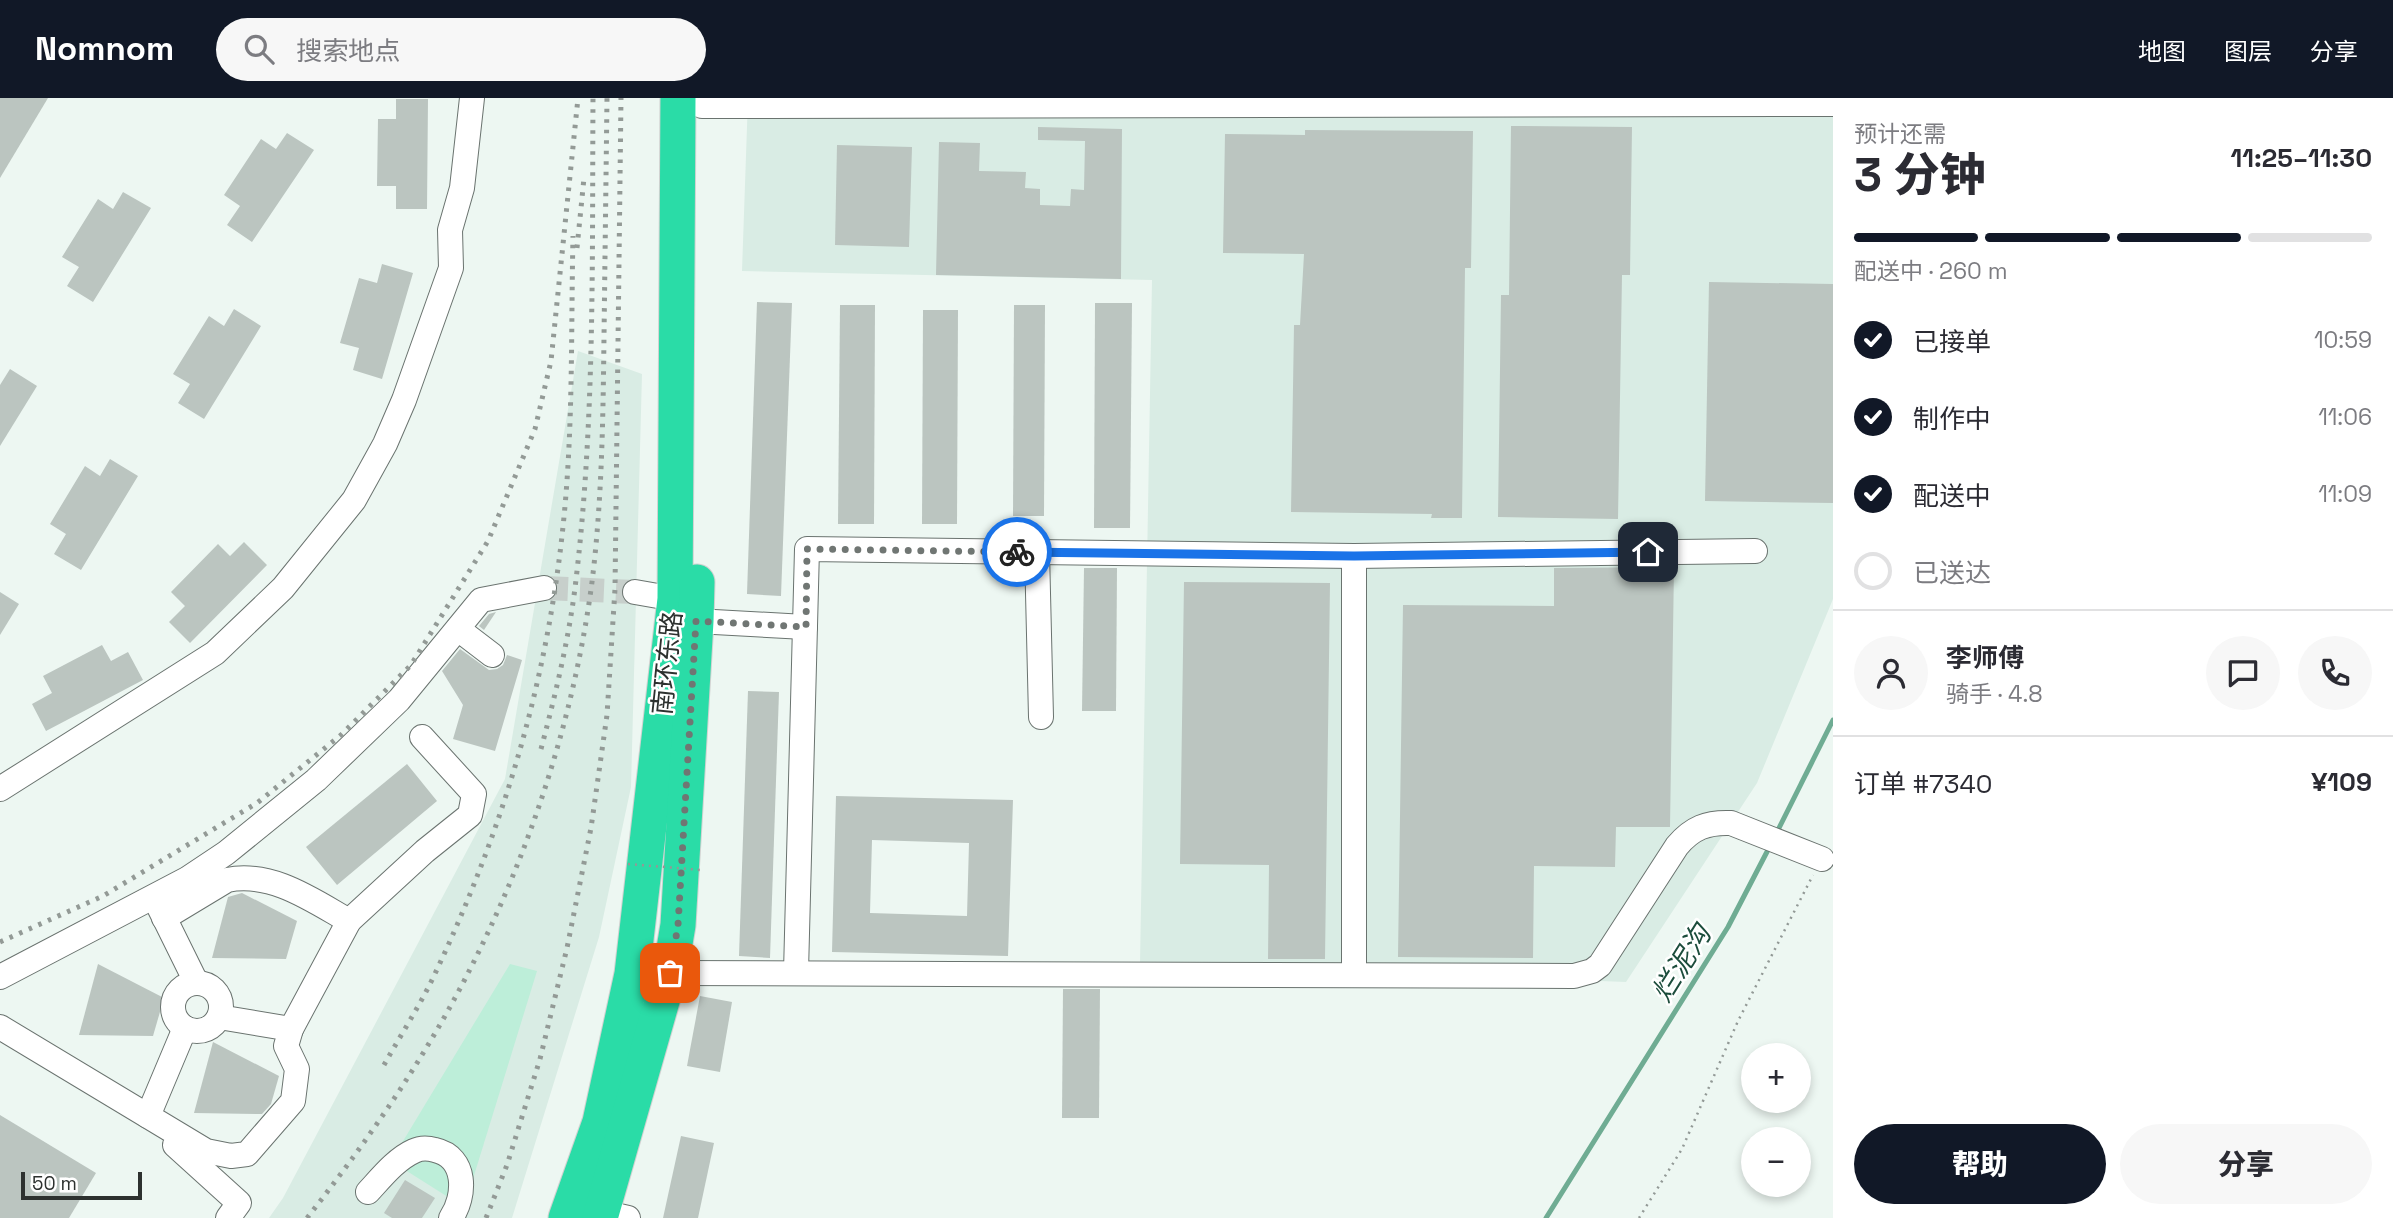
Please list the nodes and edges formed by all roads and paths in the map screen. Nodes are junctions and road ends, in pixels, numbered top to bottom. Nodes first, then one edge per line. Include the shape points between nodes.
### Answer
1 (472, 98) edge
2 (694, 101) edge
3 (1190, 102) edge
4 (1832, 104) edge
5 (1755, 551) dead end
6 (1037, 552) junction
7 (1354, 556) junction
8 (544, 588) tunnel mouth
9 (635, 592) tunnel mouth
10 (686, 610) junction
11 (806, 627) junction
12 (458, 629) junction
13 (492, 655) dead end
14 (1041, 717) dead end
15 (422, 737) dead end
16 (0, 789) edge
17 (1811, 855) joint
18 (628, 864) dead end
19 (701, 870) dead end
20 (153, 896) junction
21 (164, 919) junction
22 (349, 921) junction
23 (796, 972) junction
24 (670, 973) junction
25 (1354, 975) junction
26 (0, 977) edge
27 (196, 982) junction
28 (219, 1017) junction
29 (0, 1027) edge
30 (185, 1028) junction
31 (291, 1029) junction
32 (0, 1041) edge
33 (148, 1116) junction
34 (368, 1192) dead end
35 (610, 1216) edge
36 (228, 1218) edge
37 (451, 1218) edge
38 (566, 1218) edge
39 (1639, 1218) edge

1 - 16 street via 462,188 450,230 451,268 399,411 354,500 283,588 215,653
2 - 3 street
2 - 10 highway, 南环东路
3 - 4 street
5 - 7 street
6 - 7 street
6 - 11 street via 807,549
6 - 14 street
7 - 25 street
8 - 12 street via 481,600
9 - 10 street
10 - 11 street
10 - 24 highway, 南环东路 via 678,925
10 - 38 highway, 南环东路 via 632,974 600,1122
11 - 23 street
12 - 13 street
12 - 20 street via 399,700 316,780 226,853
15 - 22 street via 474,794 470,815
17 - 25 street via 1731,823 1700,826 1676,846 1600,965 1583,975
17 - 39 path via 1682,1149
18 - 19 path, bridge
20 - 21 street
20 - 26 street
21 - 22 street via 227,880 239,878 288,886
21 - 27 street
22 - 31 street
23 - 24 street
23 - 25 street
24 - 35 highway, 南环东路
27 - 28 street via 217,993
27 - 30 street via 181,988 173,1001 174,1017
28 - 30 street via 201,1031
28 - 31 street
29 - 33 street
30 - 33 street
31 - 33 street via 286,1046 297,1069 293,1101 247,1154 206,1151
32 - 36 street via 170,1141 239,1203
34 - 37 street via 415,1150 444,1152 457,1165 462,1184 459,1207

